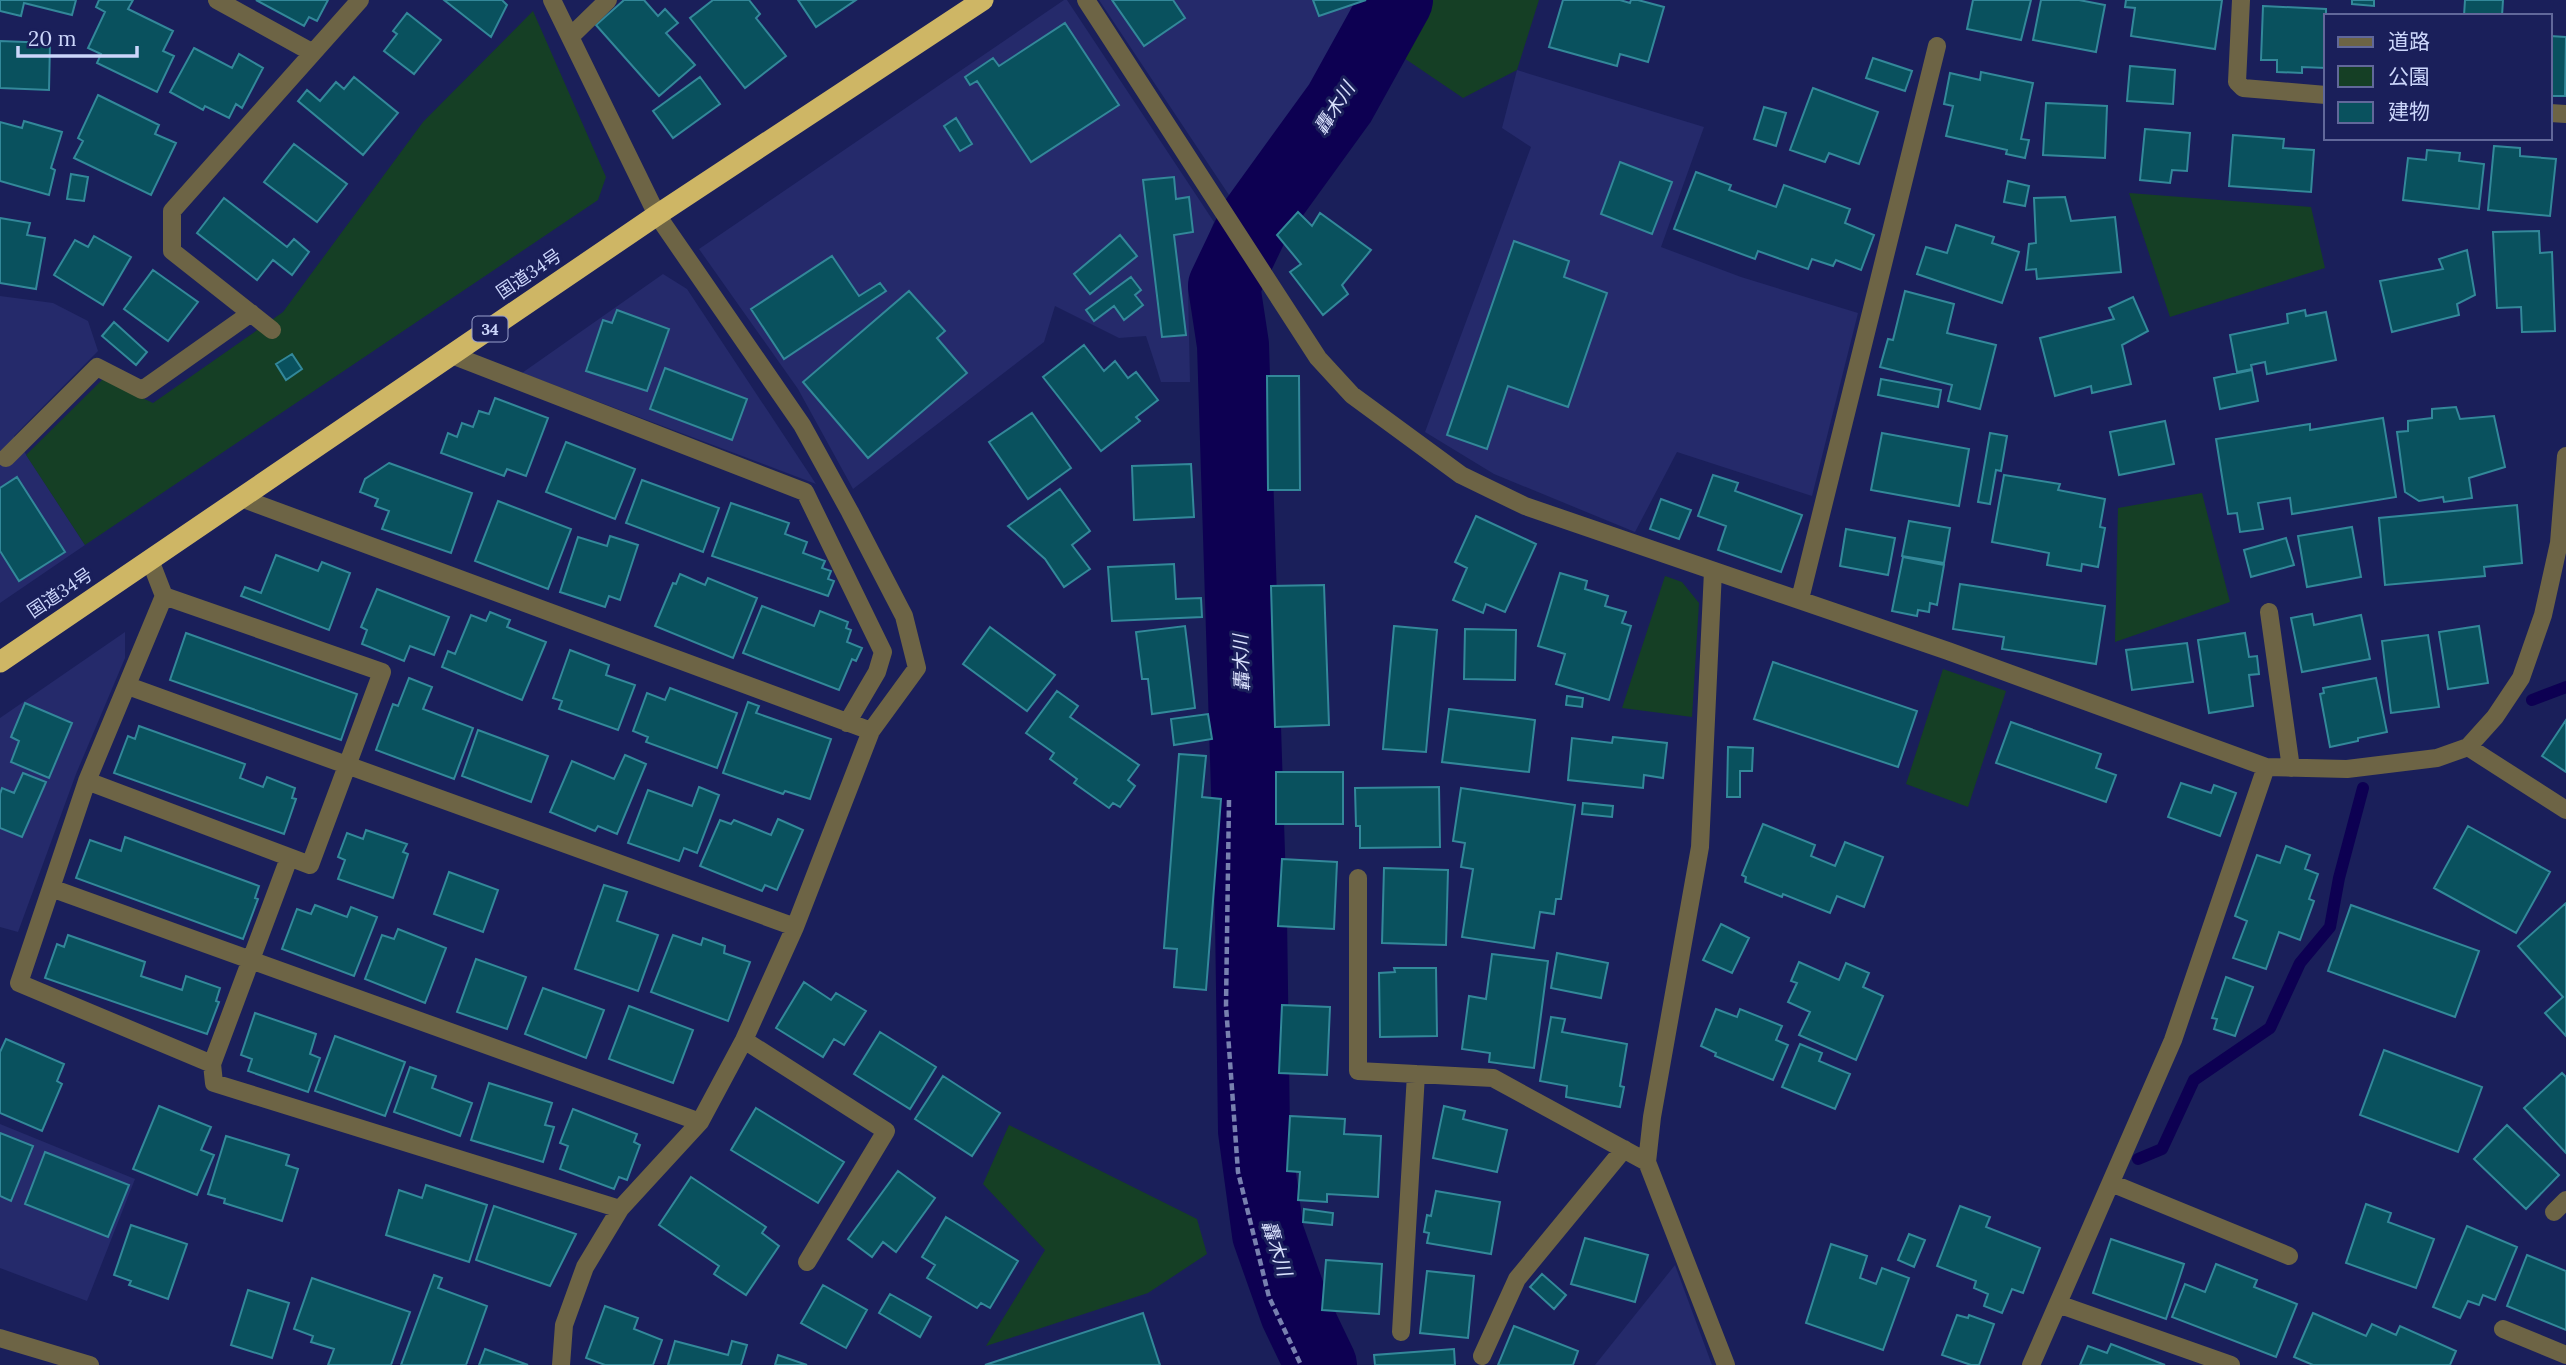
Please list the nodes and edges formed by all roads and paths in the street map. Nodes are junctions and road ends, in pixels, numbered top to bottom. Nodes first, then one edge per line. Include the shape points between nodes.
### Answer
1 (216, 0) edge
2 (360, 0) edge
3 (552, 0) edge
4 (608, 0) edge
5 (982, 0) edge
6 (1086, 0) edge
7 (2241, 0) edge
8 (570, 37) junction
9 (1937, 46) dead end
10 (313, 53) junction
11 (2324, 95) edge
12 (657, 215) junction
13 (251, 313) junction
14 (272, 330) dead end
15 (452, 355) junction
16 (2566, 456) edge
17 (6, 458) dead end
18 (241, 498) junction
19 (150, 560) junction
20 (1713, 571) junction
21 (164, 596) junction
22 (1800, 599) junction
23 (2269, 612) dead end
24 (0, 662) edge
25 (128, 686) junction
26 (847, 723) junction
27 (871, 731) junction
28 (2469, 747) junction
29 (348, 766) junction
30 (2266, 767) junction
31 (2291, 768) junction
32 (87, 781) junction
33 (1230, 800) dead end
34 (2566, 810) edge
35 (289, 858) junction
36 (1357, 878) dead end
37 (51, 888) junction
38 (795, 927) junction
39 (252, 961) junction
40 (744, 1040) junction
41 (212, 1064) junction
42 (1416, 1074) junction
43 (700, 1122) junction
44 (1624, 1149) junction
45 (1647, 1162) junction
46 (2111, 1183) junction
47 (620, 1209) junction
48 (2289, 1256) dead end
49 (807, 1262) dead end
50 (2058, 1304) junction
51 (2503, 1329) dead end
52 (1401, 1332) dead end
53 (0, 1338) edge
54 (2566, 1355) edge
55 (1482, 1356) dead end
56 (90, 1365) edge
57 (561, 1365) edge
58 (1300, 1365) edge
59 (1726, 1365) edge
60 (2031, 1365) edge
61 (2231, 1365) edge

1 - 10 street
2 - 10 street
3 - 8 street
4 - 8 street
5 - 12 highway, 国道34号 / 34
6 - 20 street via 1318,358 1352,395 1461,475 1525,506
7 - 11 street via 2237,82 2243,88
8 - 12 street
9 - 22 street
10 - 13 street via 172,211 172,251
12 - 15 highway, 国道34号 / 34
12 - 27 street via 802,425 904,616 917,668
13 - 14 street
13 - 17 street via 142,390 97,366
15 - 18 highway, 国道34号 / 34
15 - 26 street via 805,492 883,652 877,672
16 - 28 street via 2559,543 2543,615 2521,678
18 - 19 highway, 国道34号 / 34
18 - 26 street
19 - 21 street
19 - 24 highway, 国道34号 / 34
20 - 22 street
20 - 45 street via 1700,847
21 - 25 street
21 - 29 street via 382,672
22 - 30 street
23 - 31 street
25 - 29 street
25 - 32 street
26 - 27 street
27 - 38 street
28 - 31 street via 2437,758 2347,769
28 - 34 street
29 - 35 street via 310,864
29 - 38 street
30 - 31 street
30 - 46 street via 2173,1040
32 - 35 street
32 - 37 street
33 - 58 path via 1226,1006 1238,1172 1269,1297
35 - 39 street
36 - 42 street via 1358,1071
37 - 39 street
37 - 41 street via 19,983
38 - 40 street
39 - 41 street
39 - 43 street
40 - 43 street
40 - 49 street via 886,1131
41 - 47 street via 214,1083
42 - 44 street via 1493,1078
42 - 52 street
43 - 47 street
44 - 45 street
44 - 55 street via 1517,1279
45 - 59 street
46 - 48 street
46 - 50 street
47 - 57 street via 585,1267 564,1325
50 - 60 street
50 - 61 street
51 - 54 street
53 - 56 street

